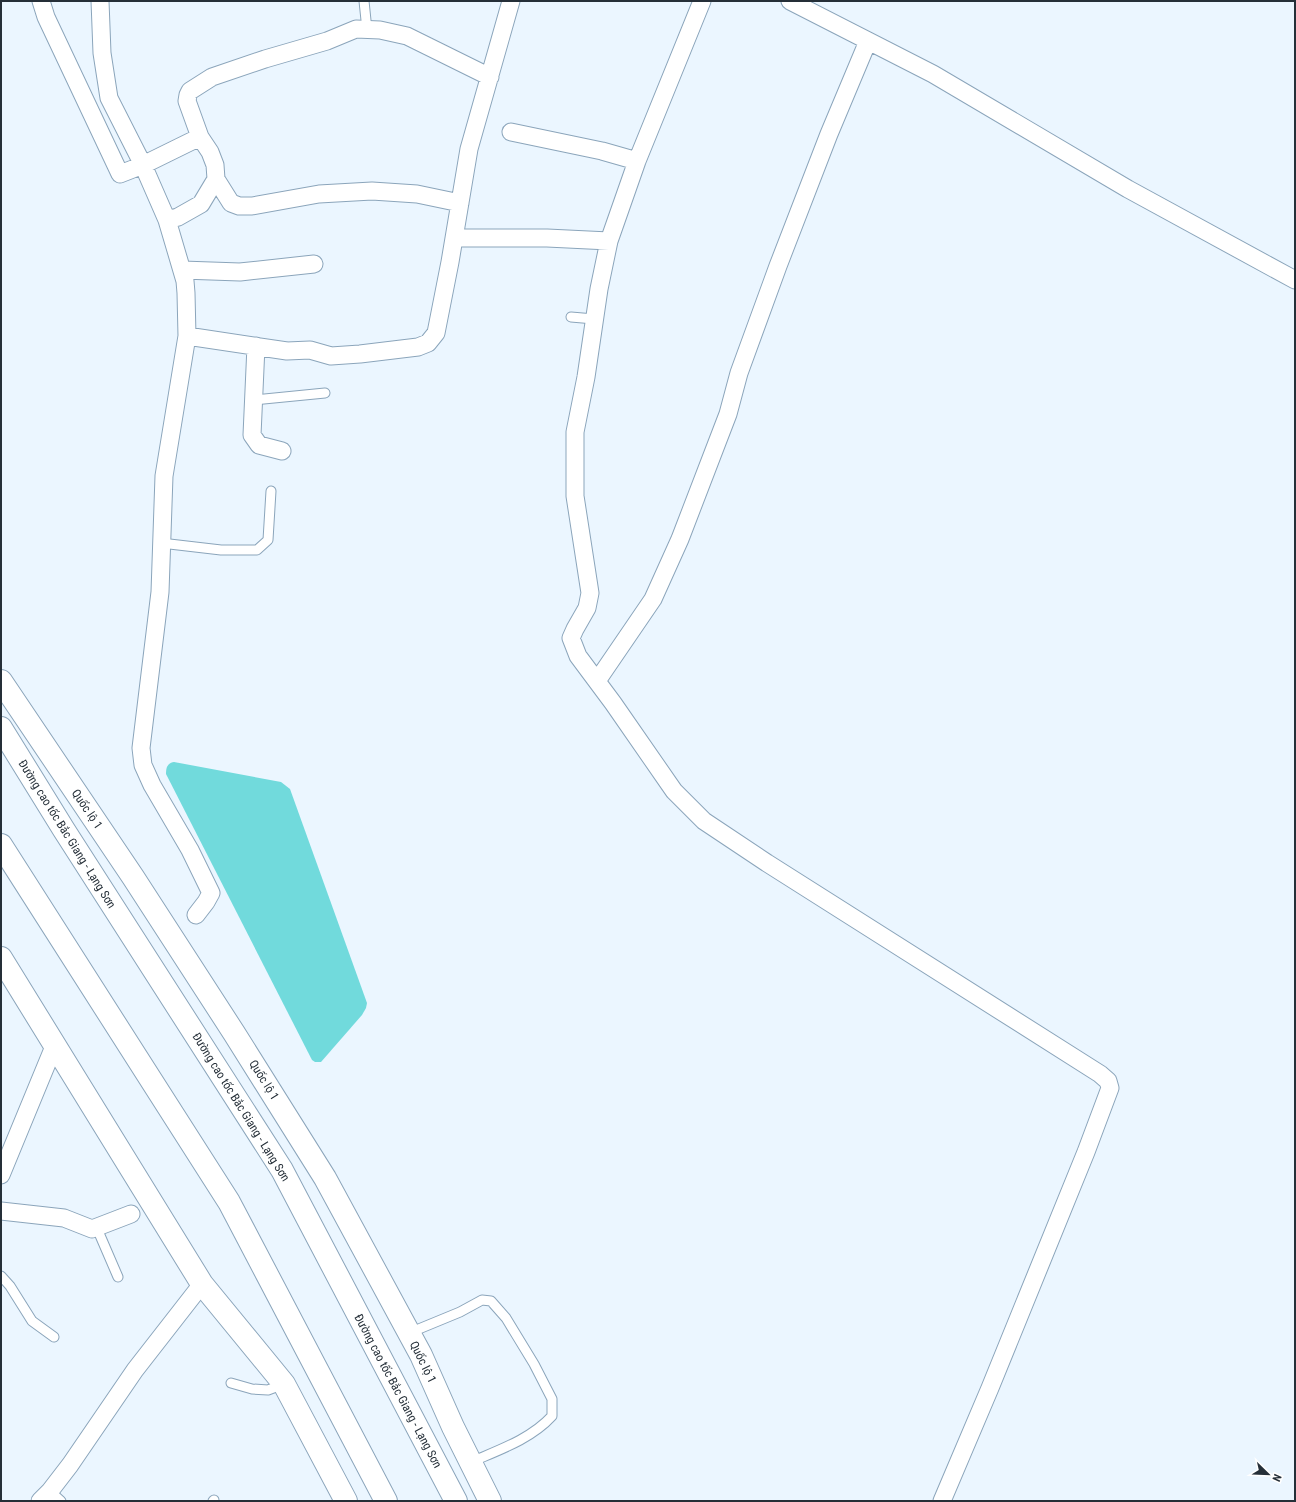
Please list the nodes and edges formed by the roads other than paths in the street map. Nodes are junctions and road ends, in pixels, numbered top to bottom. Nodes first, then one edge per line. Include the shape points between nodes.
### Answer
1 (41, 1) edge
2 (100, 1) edge
3 (364, 1) edge
4 (511, 1) edge
5 (702, 1) edge
6 (790, 1) edge
7 (367, 30) junction
8 (868, 41) junction
9 (490, 77) junction
10 (511, 132) dead end
11 (200, 137) junction
12 (637, 161) junction
13 (144, 165) junction
14 (216, 179) junction
15 (460, 204) junction
16 (167, 220) junction
17 (454, 238) junction
18 (609, 241) junction
19 (314, 264) dead end
20 (182, 270) junction
21 (1295, 280) edge
22 (571, 317) dead end
23 (594, 319) junction
24 (187, 336) junction
25 (256, 346) junction
26 (325, 393) dead end
27 (253, 400) junction
28 (282, 451) dead end
29 (271, 491) dead end
30 (161, 543) junction
31 (1, 681) edge
32 (597, 681) junction
33 (1, 728) edge
34 (1, 845) edge
35 (196, 914) dead end
36 (1, 958) edge
37 (55, 1044) junction
38 (1, 1176) edge
39 (1, 1211) edge
40 (131, 1214) dead end
41 (92, 1229) junction
42 (1, 1276) edge
43 (118, 1277) dead end
44 (202, 1284) junction
45 (409, 1333) junction
46 (54, 1337) dead end
47 (231, 1383) dead end
48 (284, 1384) junction
49 (471, 1462) junction
50 (50, 1498) edge
51 (346, 1501) edge
52 (386, 1501) edge
53 (456, 1501) edge
54 (490, 1501) edge
55 (942, 1501) edge

1 - 13 street via 46,17 120,174
2 - 13 street via 102,53 109,98
3 - 7 lane
4 - 9 street
5 - 12 street
6 - 8 street
7 - 9 street via 407,36
7 - 11 street via 356,29 327,41 265,59 212,77 196,87 190,91 187,101
8 - 21 street via 933,74 1128,189
8 - 32 street via 776,273 739,373 728,414 680,539 653,599
9 - 15 street via 469,149
10 - 12 street
11 - 13 street
11 - 14 street via 215,165
12 - 18 street
13 - 16 street
14 - 15 street via 231,203 239,206 319,194 372,191 416,194
14 - 16 street via 201,204
15 - 17 street
16 - 20 street
17 - 18 street
17 - 25 street via 436,333 428,343 418,347 331,356 310,350 287,351
18 - 23 street
19 - 20 street via 240,272
20 - 24 street via 186,293
22 - 23 lane
23 - 32 street via 575,432 575,496 590,593 587,608 571,638 578,656
24 - 25 street
24 - 30 street via 164,476
25 - 27 street
26 - 27 lane
27 - 28 street via 252,435 259,445
29 - 30 lane via 268,540 258,550 221,550
30 - 35 street via 160,592 140,748 143,766 152,785 190,850 211,893
31 - 45 main road, Quốc lộ 1 via 141,890 325,1178
32 - 55 street via 674,791 704,821 1108,1081 1110,1088 1086,1152
33 - 53 main road, Đường cao tốc Bắc Giang - Lạng Sơn via 282,1170
34 - 52 main road via 229,1202
36 - 37 main road
37 - 38 street
37 - 44 main road
39 - 41 street via 64,1218
40 - 41 street
41 - 43 lane via 99,1233
42 - 46 lane via 32,1320
44 - 48 main road
44 - 50 street via 135,1370
45 - 49 main road, Quốc lộ 1
45 - 49 lane via 482,1300 491,1301 506,1318 552,1399 552,1416 543,1427
47 - 48 lane via 268,1390
48 - 51 main road
49 - 54 main road, Quốc lộ 1

